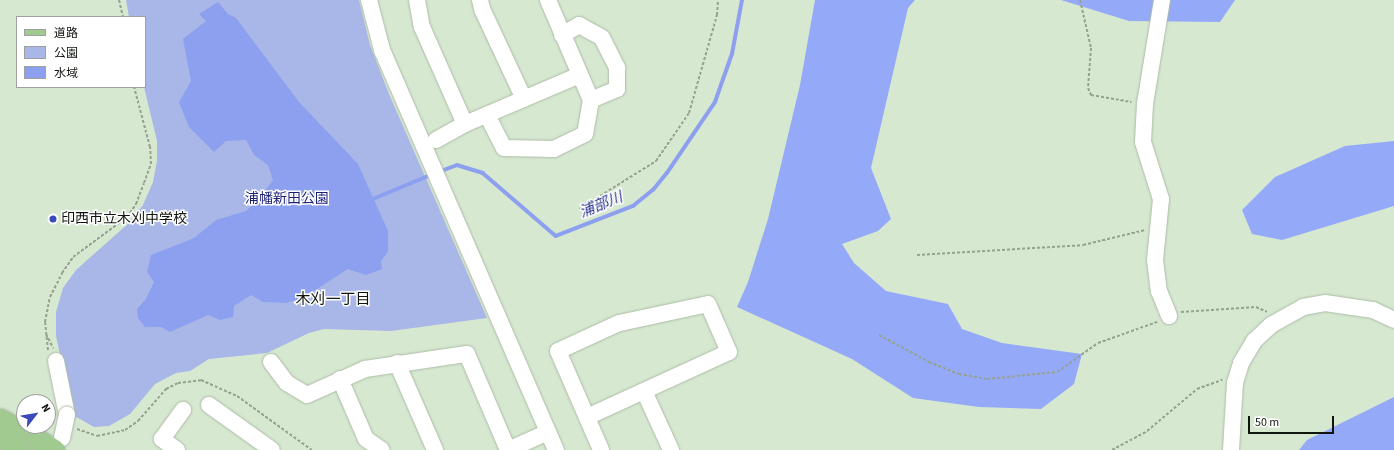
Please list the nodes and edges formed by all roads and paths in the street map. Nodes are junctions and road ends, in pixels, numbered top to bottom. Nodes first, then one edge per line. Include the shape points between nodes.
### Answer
1 (119, 0) edge
2 (369, 0) edge
3 (417, 0) edge
4 (480, 0) edge
5 (548, 0) edge
6 (718, 0) edge
7 (1080, 0) edge
8 (1162, 0) edge
9 (123, 16) edge
10 (562, 34) junction
11 (580, 75) junction
12 (134, 88) edge
13 (524, 99) junction
14 (590, 100) junction
15 (1145, 104) junction
16 (487, 115) junction
17 (465, 124) junction
18 (436, 140) dead end
19 (579, 209) dead end
20 (1158, 227) junction
21 (917, 255) dead end
22 (1169, 316) junction
23 (1394, 320) edge
24 (1277, 321) junction
25 (46, 333) junction
26 (879, 334) dead end
27 (52, 360) junction
28 (271, 362) dead end
29 (397, 363) junction
30 (1238, 374) junction
31 (340, 379) junction
32 (644, 391) junction
33 (209, 405) dead end
34 (184, 410) dead end
35 (587, 417) junction
36 (0, 419) edge
37 (548, 432) junction
38 (0, 437) edge
39 (40, 447) edge
40 (177, 450) edge
41 (272, 450) edge
42 (382, 450) edge
43 (435, 450) edge
44 (556, 450) edge
45 (601, 450) edge
46 (671, 450) edge
47 (1112, 450) edge
48 (1231, 450) edge

1 - 9 path
2 - 37 street via 382,50
3 - 17 street via 422,27
4 - 13 street
5 - 10 street
6 - 19 path via 717,15 689,113 656,161
7 - 15 path via 1091,48 1088,88 1091,95
8 - 15 street
10 - 11 street
10 - 14 street via 580,25 602,38 617,68 617,89
11 - 13 street
11 - 14 street
12 - 25 path via 150,147 150,164 144,183 127,218 73,257 62,273 50,297 45,322
13 - 16 street
14 - 16 street via 585,134 554,149 504,148
15 - 20 street via 1143,142 1160,199
16 - 17 street
17 - 18 street
20 - 21 path via 1083,245
20 - 22 street via 1156,275
22 - 24 path via 1176,312 1256,307 1266,311
22 - 26 path via 1150,326 1098,343 1056,372 987,379 959,374 929,362
23 - 24 street via 1373,310 1325,303 1303,307
24 - 30 street via 1254,341
25 - 27 path
25 - 27 path
27 - 39 street, bridge via 67,415
28 - 31 street via 287,383 307,395
29 - 31 street via 365,368
29 - 37 street via 467,354 508,450
29 - 43 street
30 - 47 path via 1197,389 1147,430
30 - 48 street via 1232,410
31 - 42 street via 366,439
32 - 35 street
32 - 35 street via 729,352 708,304 619,323 558,351
32 - 46 street
33 - 41 street
34 - 40 street via 162,439
35 - 45 street
36 - 39 main road
37 - 44 street
38 - 39 main road

